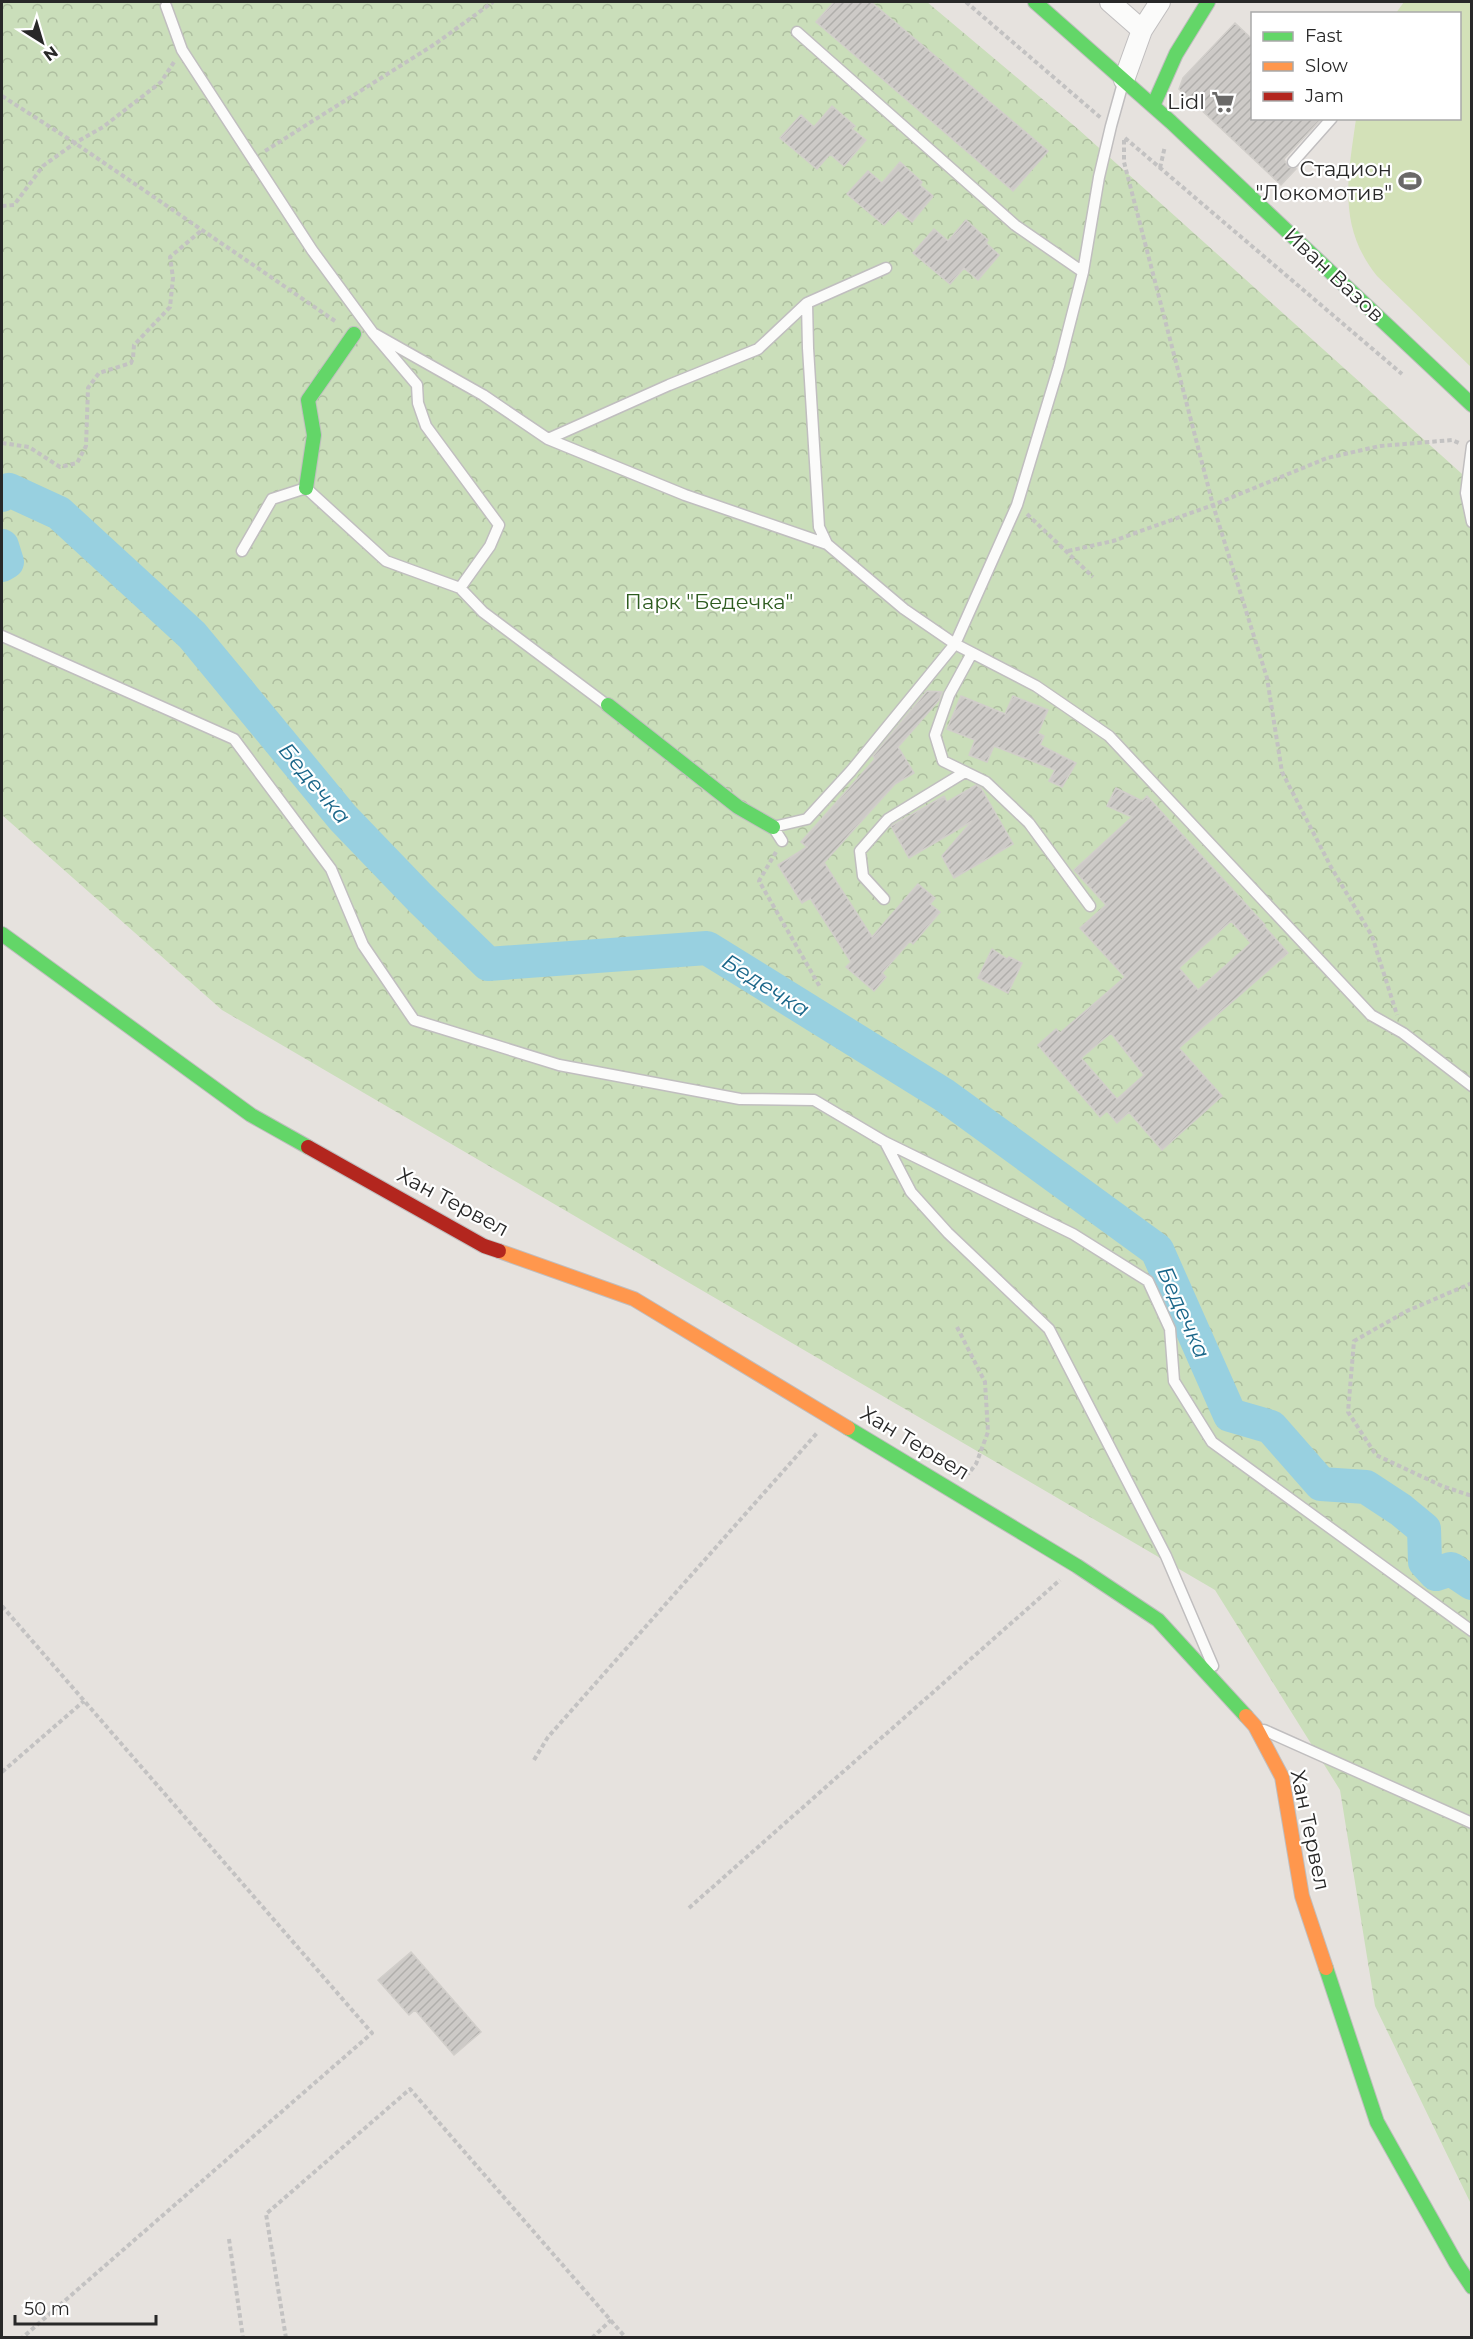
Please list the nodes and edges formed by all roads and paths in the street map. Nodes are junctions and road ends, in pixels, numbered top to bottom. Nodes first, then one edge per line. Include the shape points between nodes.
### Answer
1 (493, 2) edge
2 (966, 2) edge
3 (1035, 2) edge
4 (1110, 2) edge
5 (1160, 2) edge
6 (1208, 2) edge
7 (166, 6) dead end
8 (1142, 30) junction
9 (797, 32) dead end
10 (182, 50) junction
11 (1124, 80) junction
12 (2, 96) edge
13 (1153, 106) junction
14 (1330, 120) edge
15 (1111, 126) junction
16 (1124, 138) junction
17 (75, 143) junction
18 (254, 158) junction
19 (1293, 162) dead end
20 (2, 206) edge
21 (202, 230) junction
22 (886, 267) dead end
23 (1083, 272) junction
24 (807, 303) junction
25 (373, 333) junction
26 (354, 334) joint
27 (1409, 380) dead end
28 (1472, 405) edge
29 (548, 440) junction
30 (2, 443) edge
31 (1471, 447) edge
32 (306, 488) junction
33 (1017, 505) junction
34 (1213, 505) junction
35 (1472, 522) edge
36 (827, 544) junction
37 (242, 551) dead end
38 (1068, 551) junction
39 (1094, 577) dead end
40 (460, 588) junction
41 (2, 636) edge
42 (955, 644) junction
43 (972, 653) junction
44 (608, 705) joint
45 (965, 772) junction
46 (773, 827) junction
47 (782, 841) joint
48 (884, 899) dead end
49 (1090, 906) dead end
50 (2, 934) edge
51 (820, 987) dead end
52 (1403, 1033) junction
53 (1472, 1086) edge
54 (885, 1142) junction
55 (1472, 1282) edge
56 (957, 1327) dead end
57 (831, 1417) junction
58 (955, 1492) junction
59 (1472, 1496) edge
60 (1077, 1566) junction
61 (2, 1606) edge
62 (1472, 1631) edge
63 (1224, 1692) junction
64 (84, 1701) junction
65 (1255, 1726) junction
66 (534, 1760) dead end
67 (2, 1772) edge
68 (1472, 1823) edge
69 (689, 1908) dead end
70 (229, 2239) dead end
71 (1472, 2287) edge
72 (611, 2320) junction
73 (22, 2337) edge
74 (243, 2337) edge
75 (286, 2337) edge
76 (592, 2337) edge
77 (626, 2337) edge

1 - 18 path via 435,44
2 - 15 path
3 - 11 street, Иван Вазов
4 - 8 street
5 - 8 street
6 - 13 street via 1176,54
7 - 10 lane
8 - 11 street
9 - 23 lane via 1015,225
10 - 17 path via 161,82 103,127
10 - 18 lane
11 - 13 street, Иван Вазов
11 - 15 lane
12 - 17 path
13 - 28 street, Иван Вазов
14 - 19 lane
15 - 16 path
15 - 23 lane
16 - 27 path
16 - 34 path via 1124,162
17 - 20 path via 43,166 14,205
17 - 21 path
18 - 25 lane via 312,250
21 - 26 path
21 - 30 path via 170,257 170,307 134,345 131,363 99,373 88,388 86,446 77,463 60,467 29,447
22 - 24 lane
23 - 33 lane
24 - 29 lane via 758,349
24 - 36 lane via 819,527
25 - 29 lane via 483,395
25 - 40 lane via 417,385 426,426 499,525 490,546
26 - 32 street via 308,400 314,435
29 - 36 lane via 686,495
31 - 34 path via 1452,440 1370,448 1327,458
31 - 35 lane via 1466,493
32 - 37 lane via 272,499
32 - 40 lane via 386,561
33 - 38 path
33 - 42 lane
34 - 38 path via 1113,541
34 - 52 path via 1267,678 1282,772 1372,936
36 - 42 lane via 904,609
38 - 39 path
40 - 44 lane via 483,612
41 - 54 lane via 234,739 331,869 363,945 414,1020 559,1065 740,1099 814,1100
42 - 43 lane
42 - 46 lane via 807,819
43 - 45 lane via 949,695 935,735 943,761
43 - 52 lane via 1036,686 1109,736 1371,1015
44 - 46 street via 738,807
45 - 48 lane via 888,819 860,851 863,876
45 - 49 lane via 986,782 1029,823
46 - 47 lane
47 - 51 path via 759,881
50 - 57 street, Хан Тервел via 251,1116 484,1246 634,1299
52 - 53 lane
54 - 62 lane via 1074,1234 1148,1281 1170,1329 1174,1381 1212,1442
54 - 63 lane via 910,1192 1049,1329 1166,1556
55 - 59 path via 1407,1311 1354,1341 1348,1412 1376,1455
56 - 58 path via 985,1382 988,1432 976,1464
57 - 58 street, Хан Тервел
57 - 66 path via 548,1737
58 - 60 street, Хан Тервел
60 - 63 street, Хан Тервел via 1158,1620
60 - 69 path
61 - 64 path
63 - 65 street, Хан Тервел
64 - 67 path
64 - 73 path via 372,2033
65 - 68 lane
65 - 71 street, Хан Тервел via 1282,1777 1302,1896 1377,2122
70 - 74 path
72 - 75 path via 411,2089 266,2214
72 - 76 path
72 - 77 path

